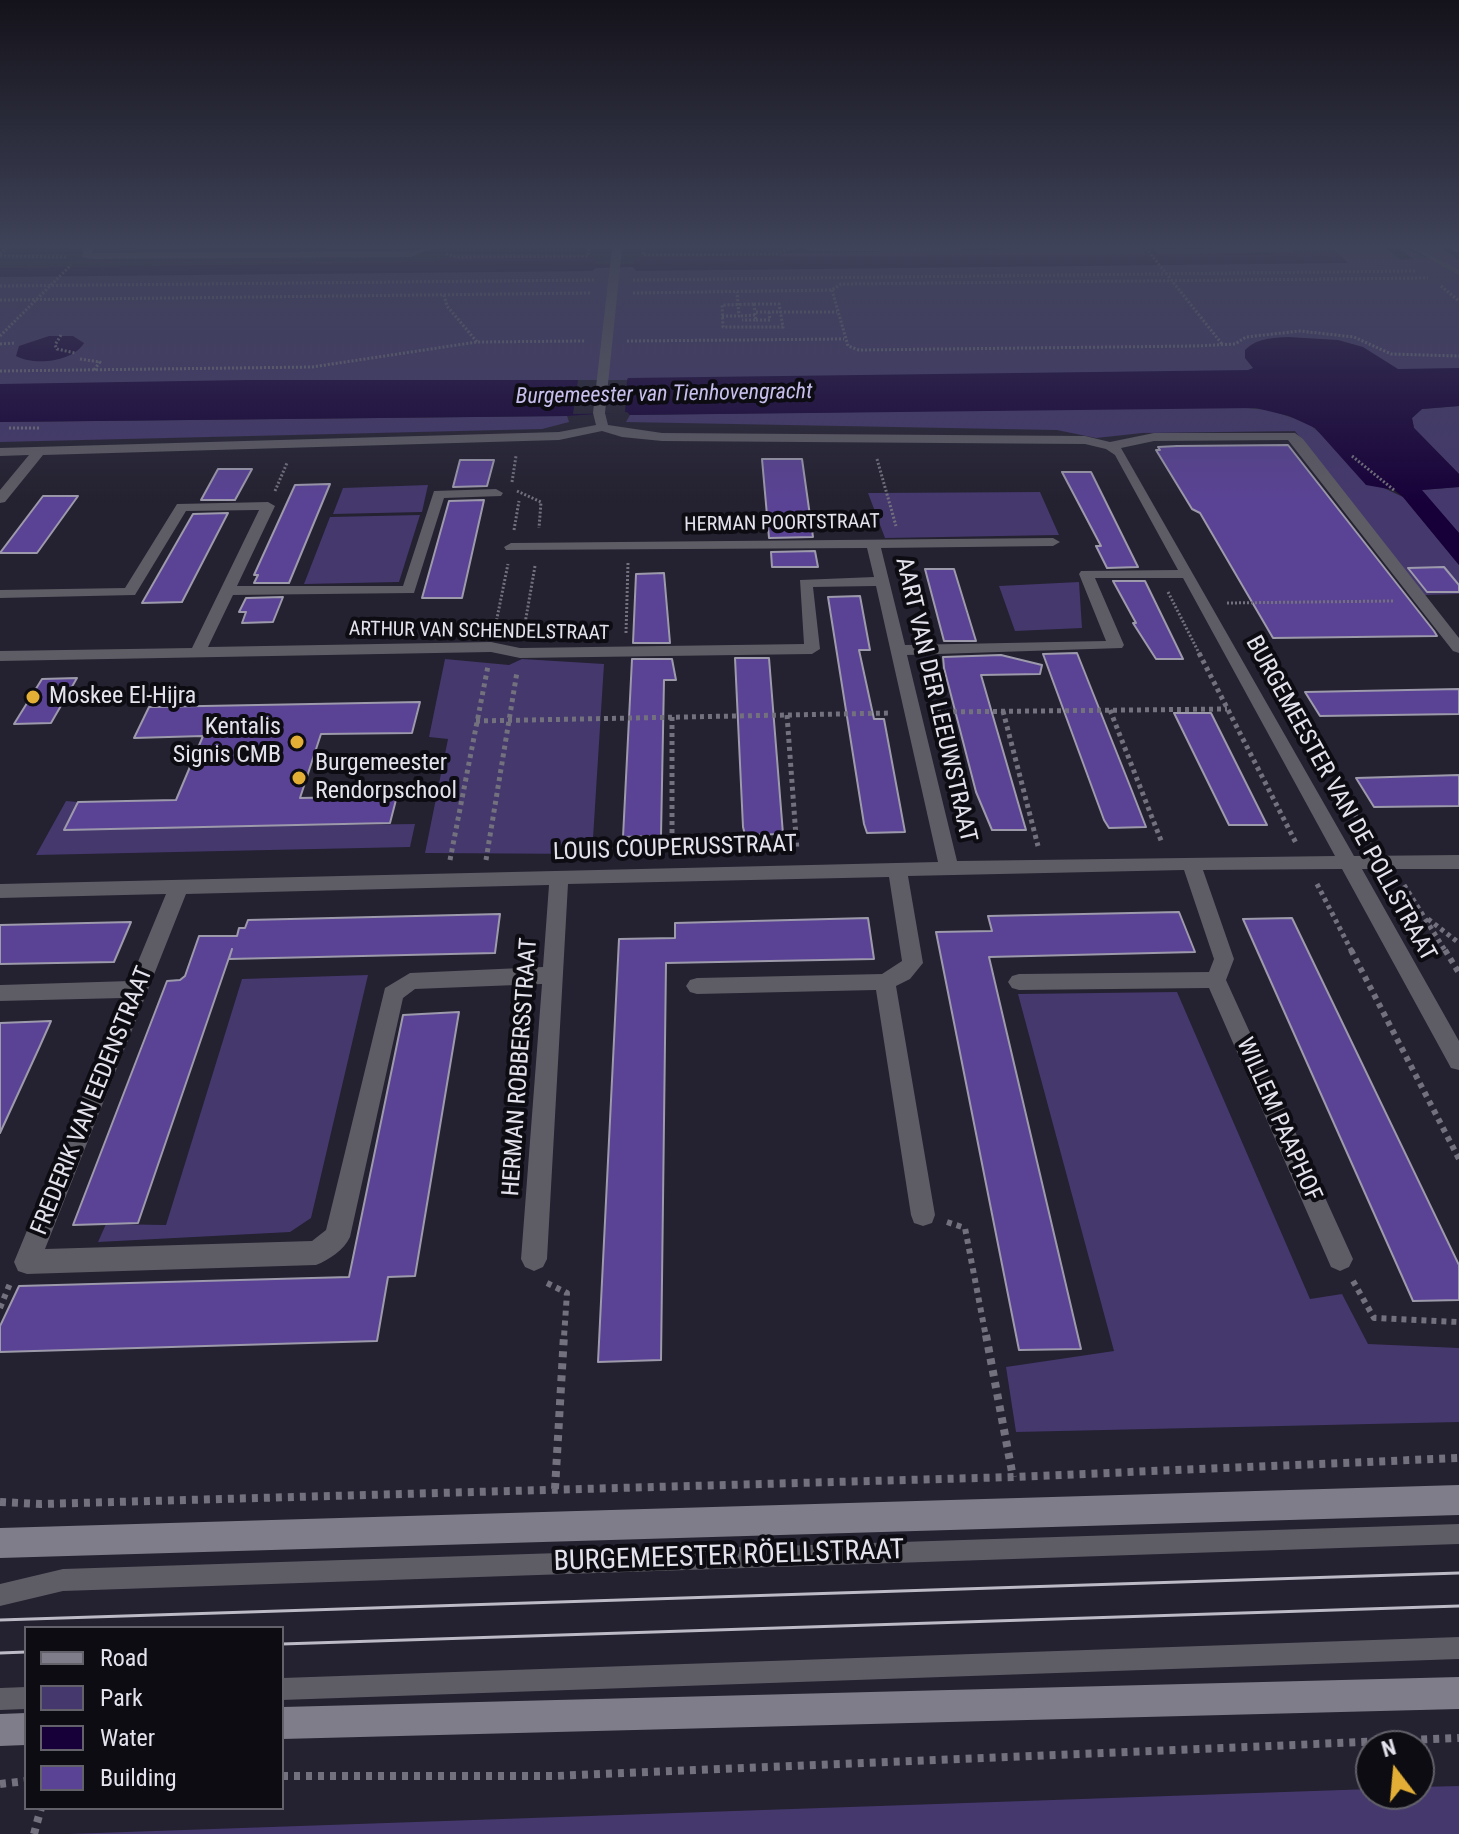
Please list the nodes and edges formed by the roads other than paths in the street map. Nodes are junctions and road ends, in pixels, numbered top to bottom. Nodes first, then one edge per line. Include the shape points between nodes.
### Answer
1 (607, 334) edge
2 (603, 427) junction
3 (1110, 446) junction
4 (0, 452) edge
5 (38, 452) junction
6 (496, 493) dead end
7 (0, 499) edge
8 (1053, 542) dead end
9 (873, 543) junction
10 (511, 547) road end
11 (1186, 574) junction
12 (884, 581) junction
13 (227, 591) junction
14 (0, 594) edge
15 (1459, 648) edge
16 (899, 650) junction
17 (198, 652) junction
18 (0, 656) edge
19 (1459, 862) edge
20 (1191, 863) junction
21 (1350, 864) junction
22 (949, 868) junction
23 (897, 869) junction
24 (559, 878) junction
25 (179, 887) junction
26 (0, 891) edge
27 (553, 975) junction
28 (1216, 980) junction
29 (885, 982) junction
30 (1019, 982) dead end
31 (697, 986) dead end
32 (139, 989) junction
33 (0, 993) edge
34 (1459, 1061) edge
35 (923, 1215) road end
36 (534, 1259) road end
37 (1340, 1259) road end
38 (1459, 1500) edge
39 (1459, 1534) edge
40 (0, 1543) edge
41 (0, 1595) edge
42 (1459, 1648) edge
43 (284, 1689) edge
44 (1459, 1693) edge
45 (24, 1698) edge
46 (0, 1699) edge
47 (284, 1723) edge
48 (24, 1729) edge
49 (0, 1730) edge

1 - 2 street via 598,420
2 - 3 street via 662,437 1085,440
2 - 5 street via 559,436
3 - 11 street, BURGEMEESTER VAN DE POLLSTRAAT via 1120,453
3 - 15 street via 1154,437 1291,436
4 - 5 street
5 - 7 street
6 - 13 street via 439,494 409,590
8 - 9 street, HERMAN POORTSTRAAT
9 - 10 street, HERMAN POORTSTRAAT
9 - 12 street, AART VAN DER LEEUWSTRAAT
11 - 16 street via 1086,574 1116,645
11 - 21 street, BURGEMEESTER VAN DE POLLSTRAAT
12 - 16 street, AART VAN DER LEEUWSTRAAT
12 - 17 street, ARTHUR VAN SCHENDELSTRAAT via 805,583 812,649 625,654 520,653 491,647
13 - 14 street via 268,506 182,507 130,592
13 - 17 street
16 - 22 street, AART VAN DER LEEUWSTRAAT
17 - 18 street, ARTHUR VAN SCHENDELSTRAAT
19 - 21 street, LOUIS COUPERUSSTRAAT
20 - 21 street, LOUIS COUPERUSSTRAAT
20 - 22 street, LOUIS COUPERUSSTRAAT
20 - 28 street, WILLEM PAAPHOF via 1224,959
21 - 34 street, BURGEMEESTER VAN DE POLLSTRAAT
22 - 23 street, LOUIS COUPERUSSTRAAT
23 - 24 street, LOUIS COUPERUSSTRAAT
23 - 29 street via 913,963
24 - 25 street, LOUIS COUPERUSSTRAAT
24 - 27 street, HERMAN ROBBERSSTRAAT
25 - 26 street, LOUIS COUPERUSSTRAAT
25 - 32 street, FREDERIK VAN EEDENSTRAAT
27 - 32 street, FREDERIK VAN EEDENSTRAAT via 410,981 393,994 337,1237 316,1253 27,1262
27 - 36 street, HERMAN ROBBERSSTRAAT
28 - 30 street
28 - 37 street, WILLEM PAAPHOF
29 - 31 street
29 - 35 street
32 - 33 street
38 - 40 main road, BURGEMEESTER RÖELLSTRAAT
39 - 41 lane, BURGEMEESTER RÖELLSTRAAT via 63,1580
42 - 43 lane
44 - 47 main road
45 - 46 lane
48 - 49 main road

